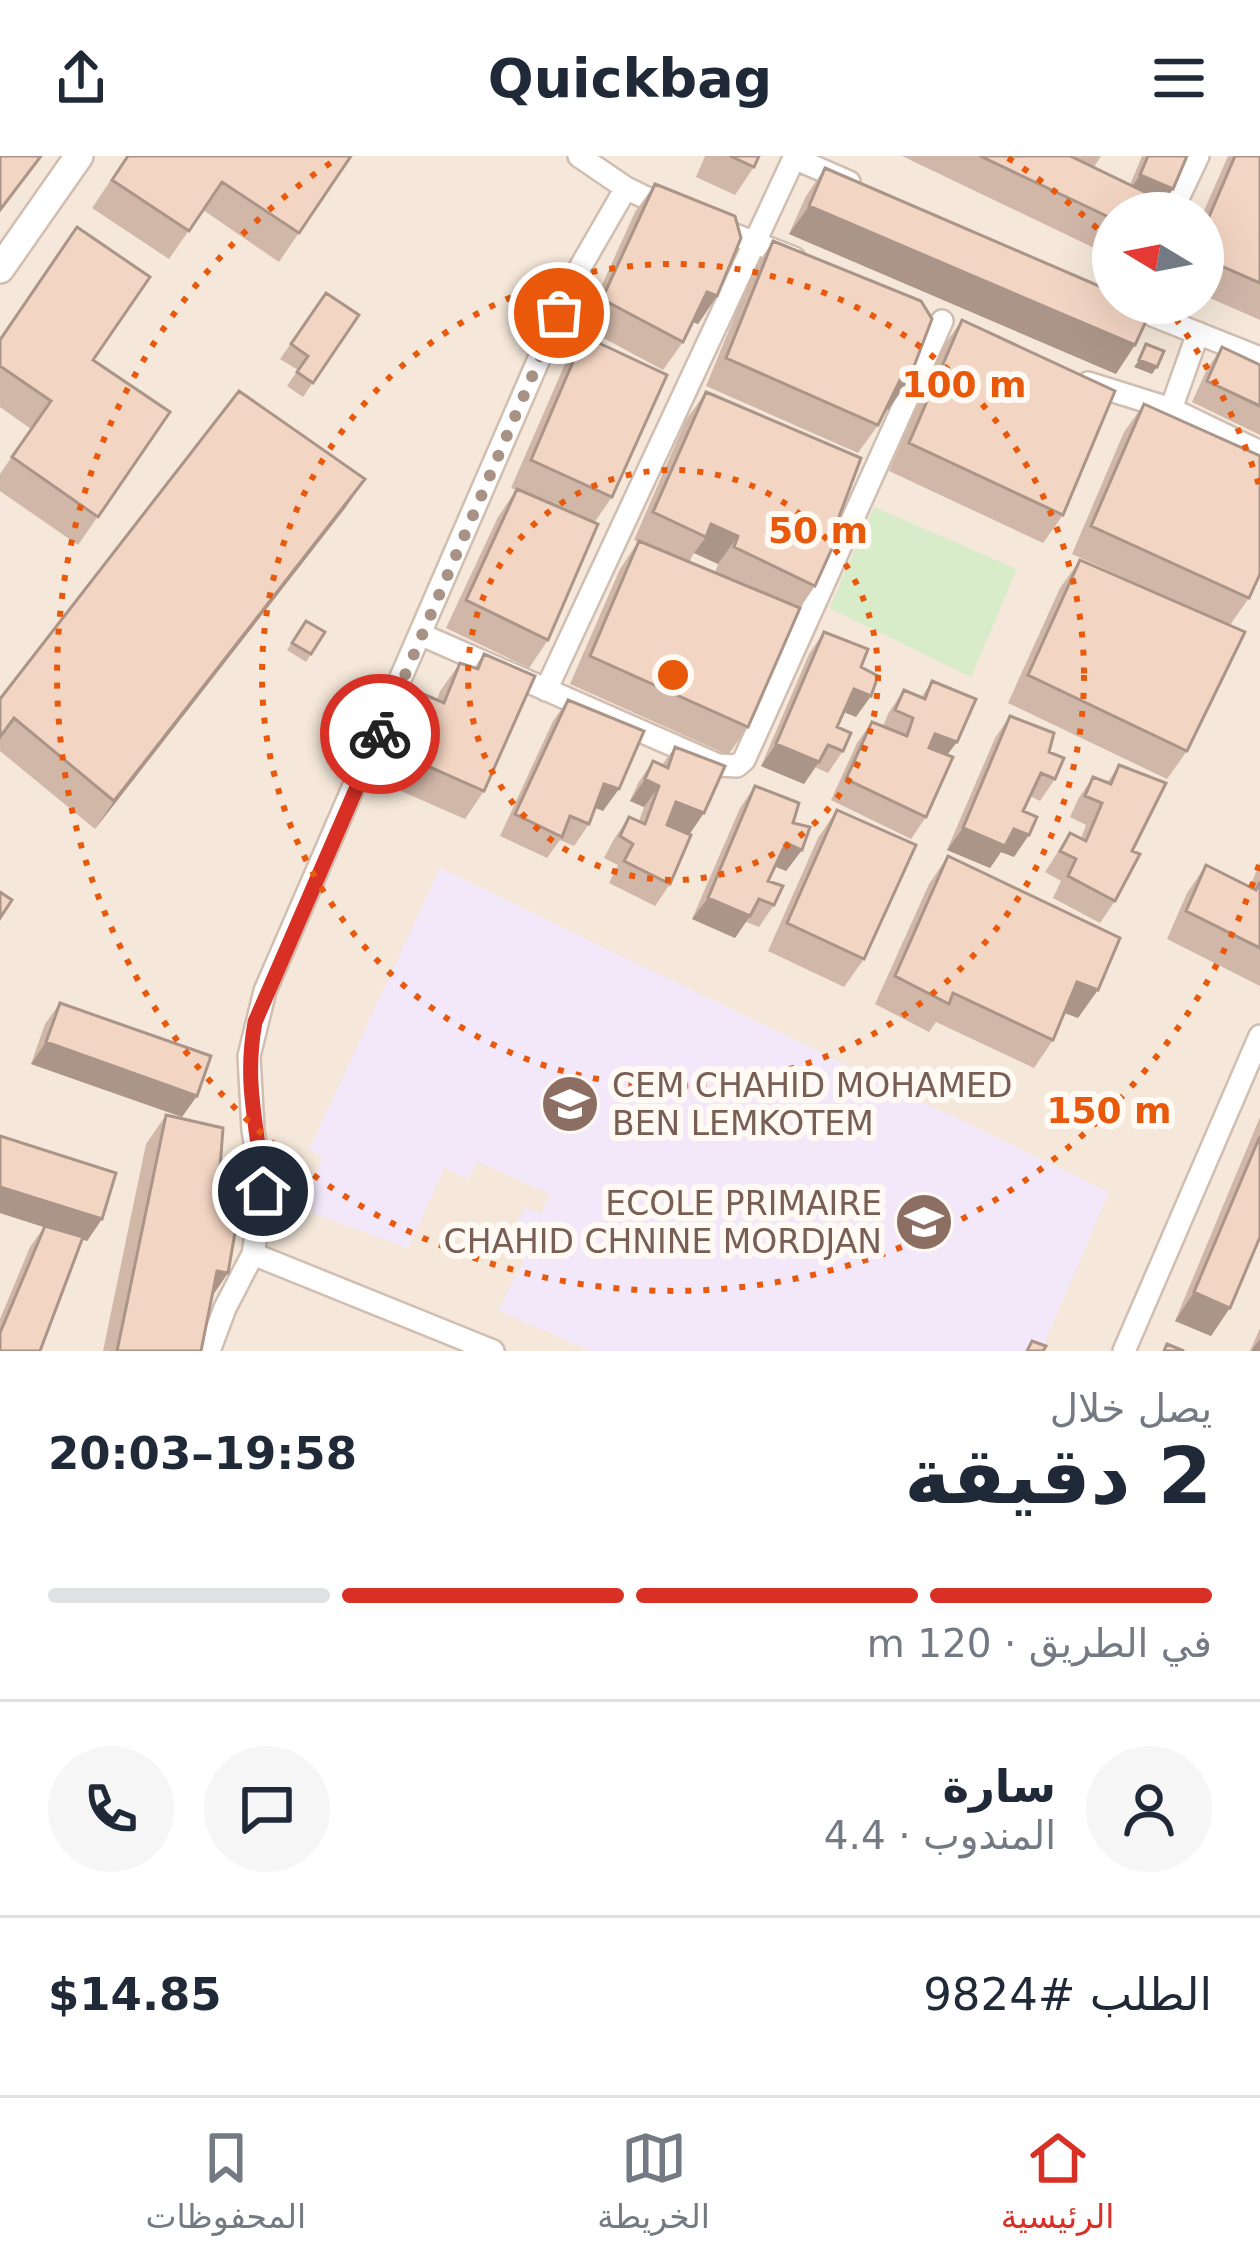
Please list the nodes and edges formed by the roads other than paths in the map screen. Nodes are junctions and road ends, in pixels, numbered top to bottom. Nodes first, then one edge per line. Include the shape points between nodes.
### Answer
1 (79, 156) edge
2 (579, 156) edge
3 (1198, 156) edge
4 (795, 157) edge
5 (626, 188) junction
6 (1181, 192) edge
7 (879, 195) edge
8 (754, 242) junction
9 (816, 268) edge
10 (0, 269) edge
11 (941, 321) dead end
12 (1176, 324) edge
13 (1198, 333) junction
14 (1260, 358) edge
15 (1059, 370) edge
16 (1171, 409) junction
17 (1260, 452) edge
18 (422, 635) junction
19 (546, 690) junction
20 (1260, 1036) edge
21 (253, 1254) junction
22 (209, 1351) edge
23 (493, 1351) edge
24 (1124, 1351) edge

1 - 10 street
2 - 5 street
3 - 6 street
4 - 7 street
4 - 8 street
5 - 8 street
5 - 18 street via 574,278
8 - 9 street
8 - 19 street
11 - 19 street via 744,760 718,765
12 - 13 street
13 - 14 street
13 - 16 street
15 - 16 street
16 - 17 street
18 - 19 street
18 - 21 street via 255,1022 249,1091 263,1191
20 - 24 street
21 - 22 street
21 - 23 street

